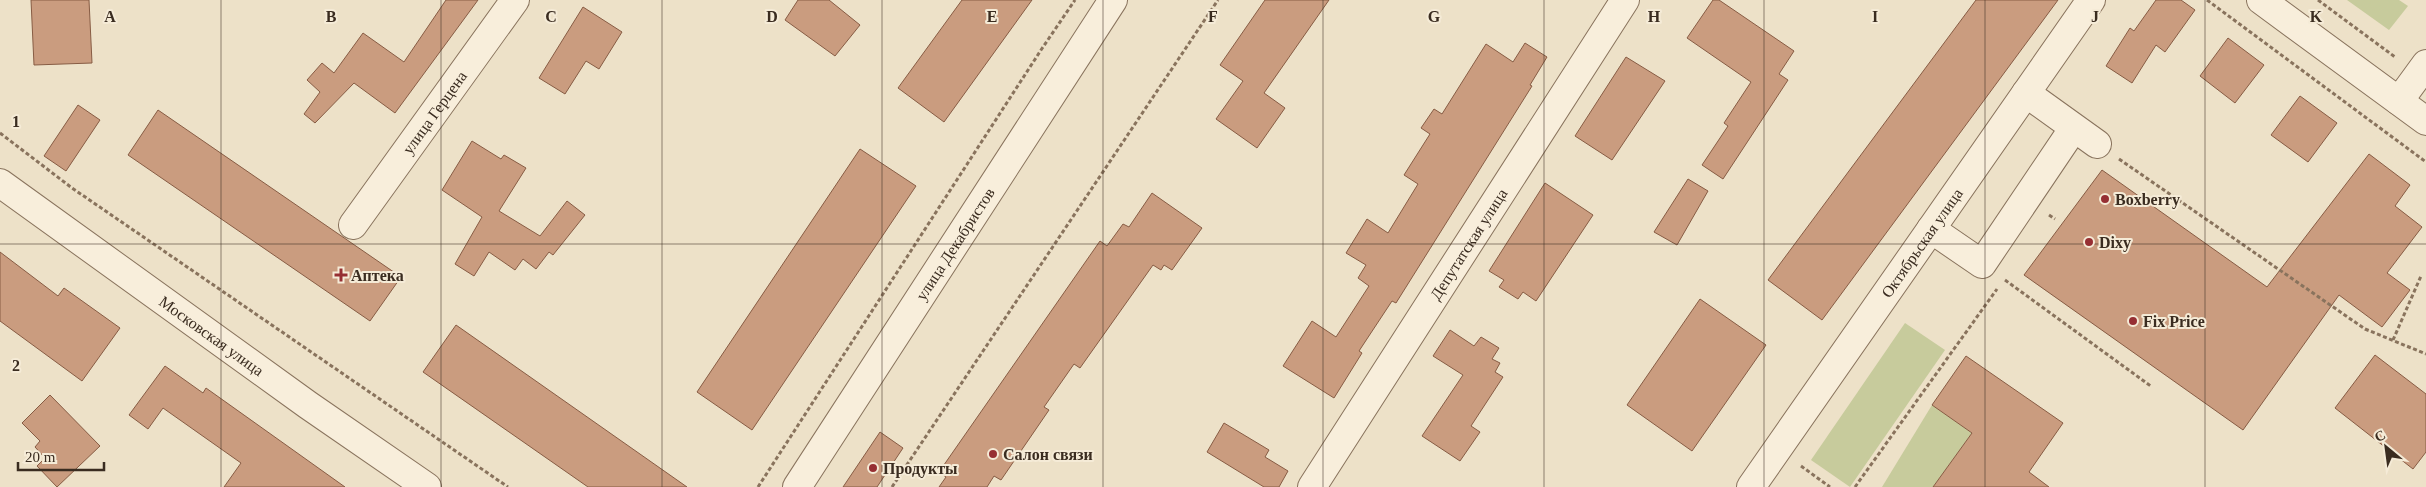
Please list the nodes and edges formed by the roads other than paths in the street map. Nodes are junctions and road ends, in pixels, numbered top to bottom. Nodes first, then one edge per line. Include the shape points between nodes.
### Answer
1 (515, 0) edge
2 (1113, 0) edge
3 (1625, 0) edge
4 (2091, 0) edge
5 (2261, 0) edge
6 (2422, 69) edge
7 (2026, 93) junction
8 (2399, 101) junction
9 (2426, 121) edge
10 (2074, 129) junction
11 (2097, 144) road end
12 (0, 182) edge
13 (352, 225) dead end
14 (1932, 229) junction
15 (427, 487) edge
16 (797, 487) edge
17 (1312, 487) edge
18 (1751, 487) edge

1 - 13 street, улица Герцена
2 - 16 street, улица Декабристов
3 - 17 street, Депутатская улица
4 - 7 street, Октябрьская улица
5 - 8 street
6 - 8 street
7 - 10 street
7 - 14 street, Октябрьская улица
8 - 9 street
10 - 11 street
10 - 14 street via 1982,264
12 - 15 street, Московская улица via 292,394
14 - 18 street, Октябрьская улица

